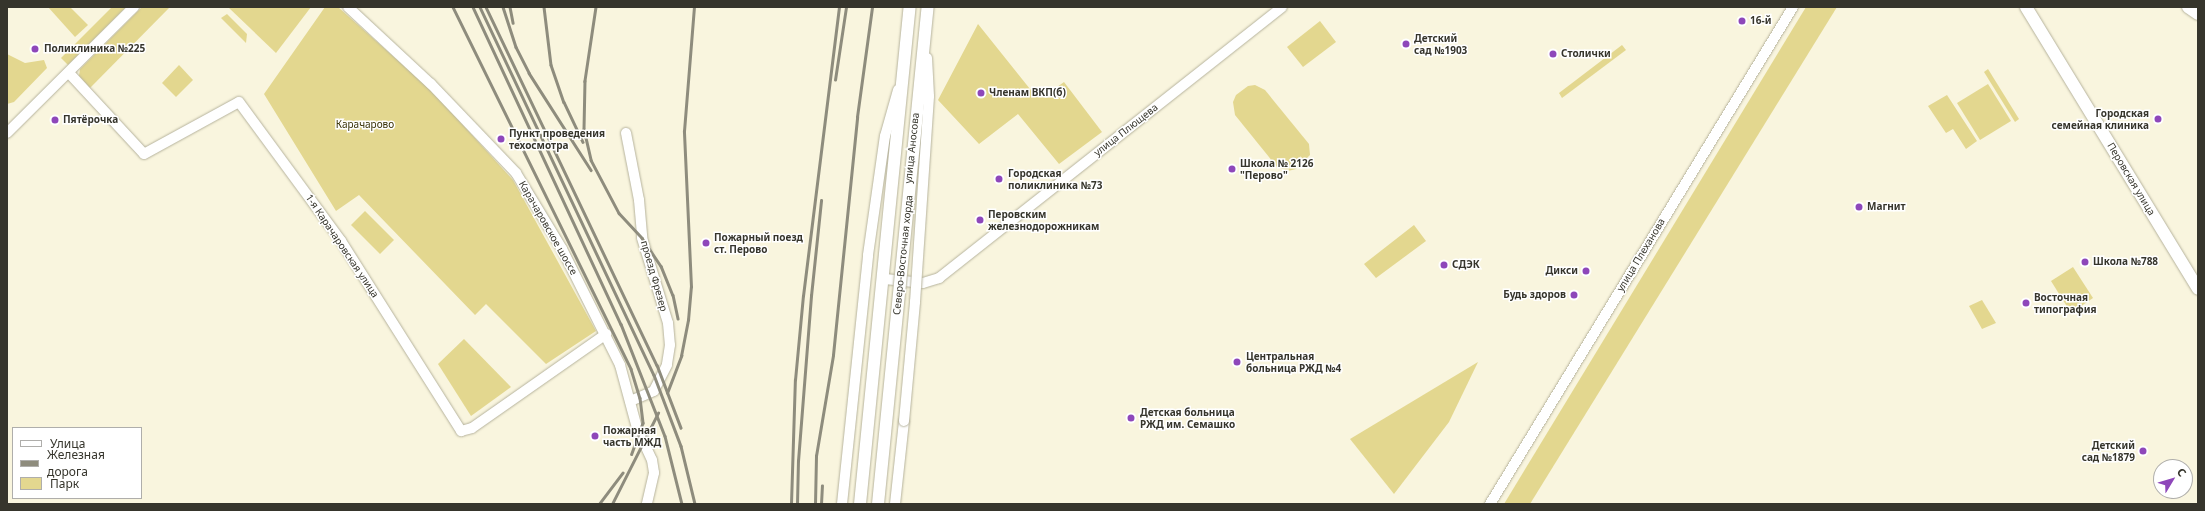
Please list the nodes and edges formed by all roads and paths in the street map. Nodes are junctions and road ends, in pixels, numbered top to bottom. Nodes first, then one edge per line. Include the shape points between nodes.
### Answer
1 (134, 7) edge
2 (348, 7) edge
3 (910, 7) edge
4 (913, 7) edge
5 (927, 7) edge
6 (1282, 7) edge
7 (1792, 7) edge
8 (2026, 7) edge
9 (2188, 7) edge
10 (2198, 14) edge
11 (926, 28) junction
12 (69, 73) junction
13 (903, 74) junction
14 (9, 126) edge
15 (626, 133) dead end
16 (885, 279) junction
17 (898, 280) junction
18 (2198, 289) edge
19 (606, 334) junction
20 (630, 401) junction
21 (647, 504) edge
22 (842, 504) edge
23 (860, 504) edge
24 (864, 504) edge
25 (877, 504) edge
26 (895, 504) edge
27 (1490, 504) edge

1 - 12 street
2 - 19 street, Карачаровское шоссе via 431,84 516,172 562,249
3 - 13 main road, Северо-Восточная хорда
4 - 16 street, улица Аносова
5 - 11 main road, Северо-Восточная хорда, bridge
5 - 17 street, улица Аносова
6 - 17 street, улица Плющева via 939,278 923,283
7 - 27 street, улица Плеханова
8 - 18 main road, Перовская улица
9 - 10 main road
11 - 25 main road, Северо-Восточная хорда, bridge
11 - 26 street, bridge via 929,96 915,302
12 - 14 street
12 - 19 street, 1-я Карачаровская улица via 144,154 239,102 341,241 461,431 472,428
13 - 22 street via 885,136 868,255
13 - 23 main road, Северо-Восточная хорда
15 - 20 street, проезд Фрезер via 642,238 668,323 670,345 667,365 654,391
16 - 17 street, улица Плющева
16 - 24 street, улица Аносова
17 - 25 street, улица Аносова
19 - 20 street, Карачаровское шоссе via 620,365
20 - 21 street, Карачаровское шоссе via 637,428 652,460 654,473

